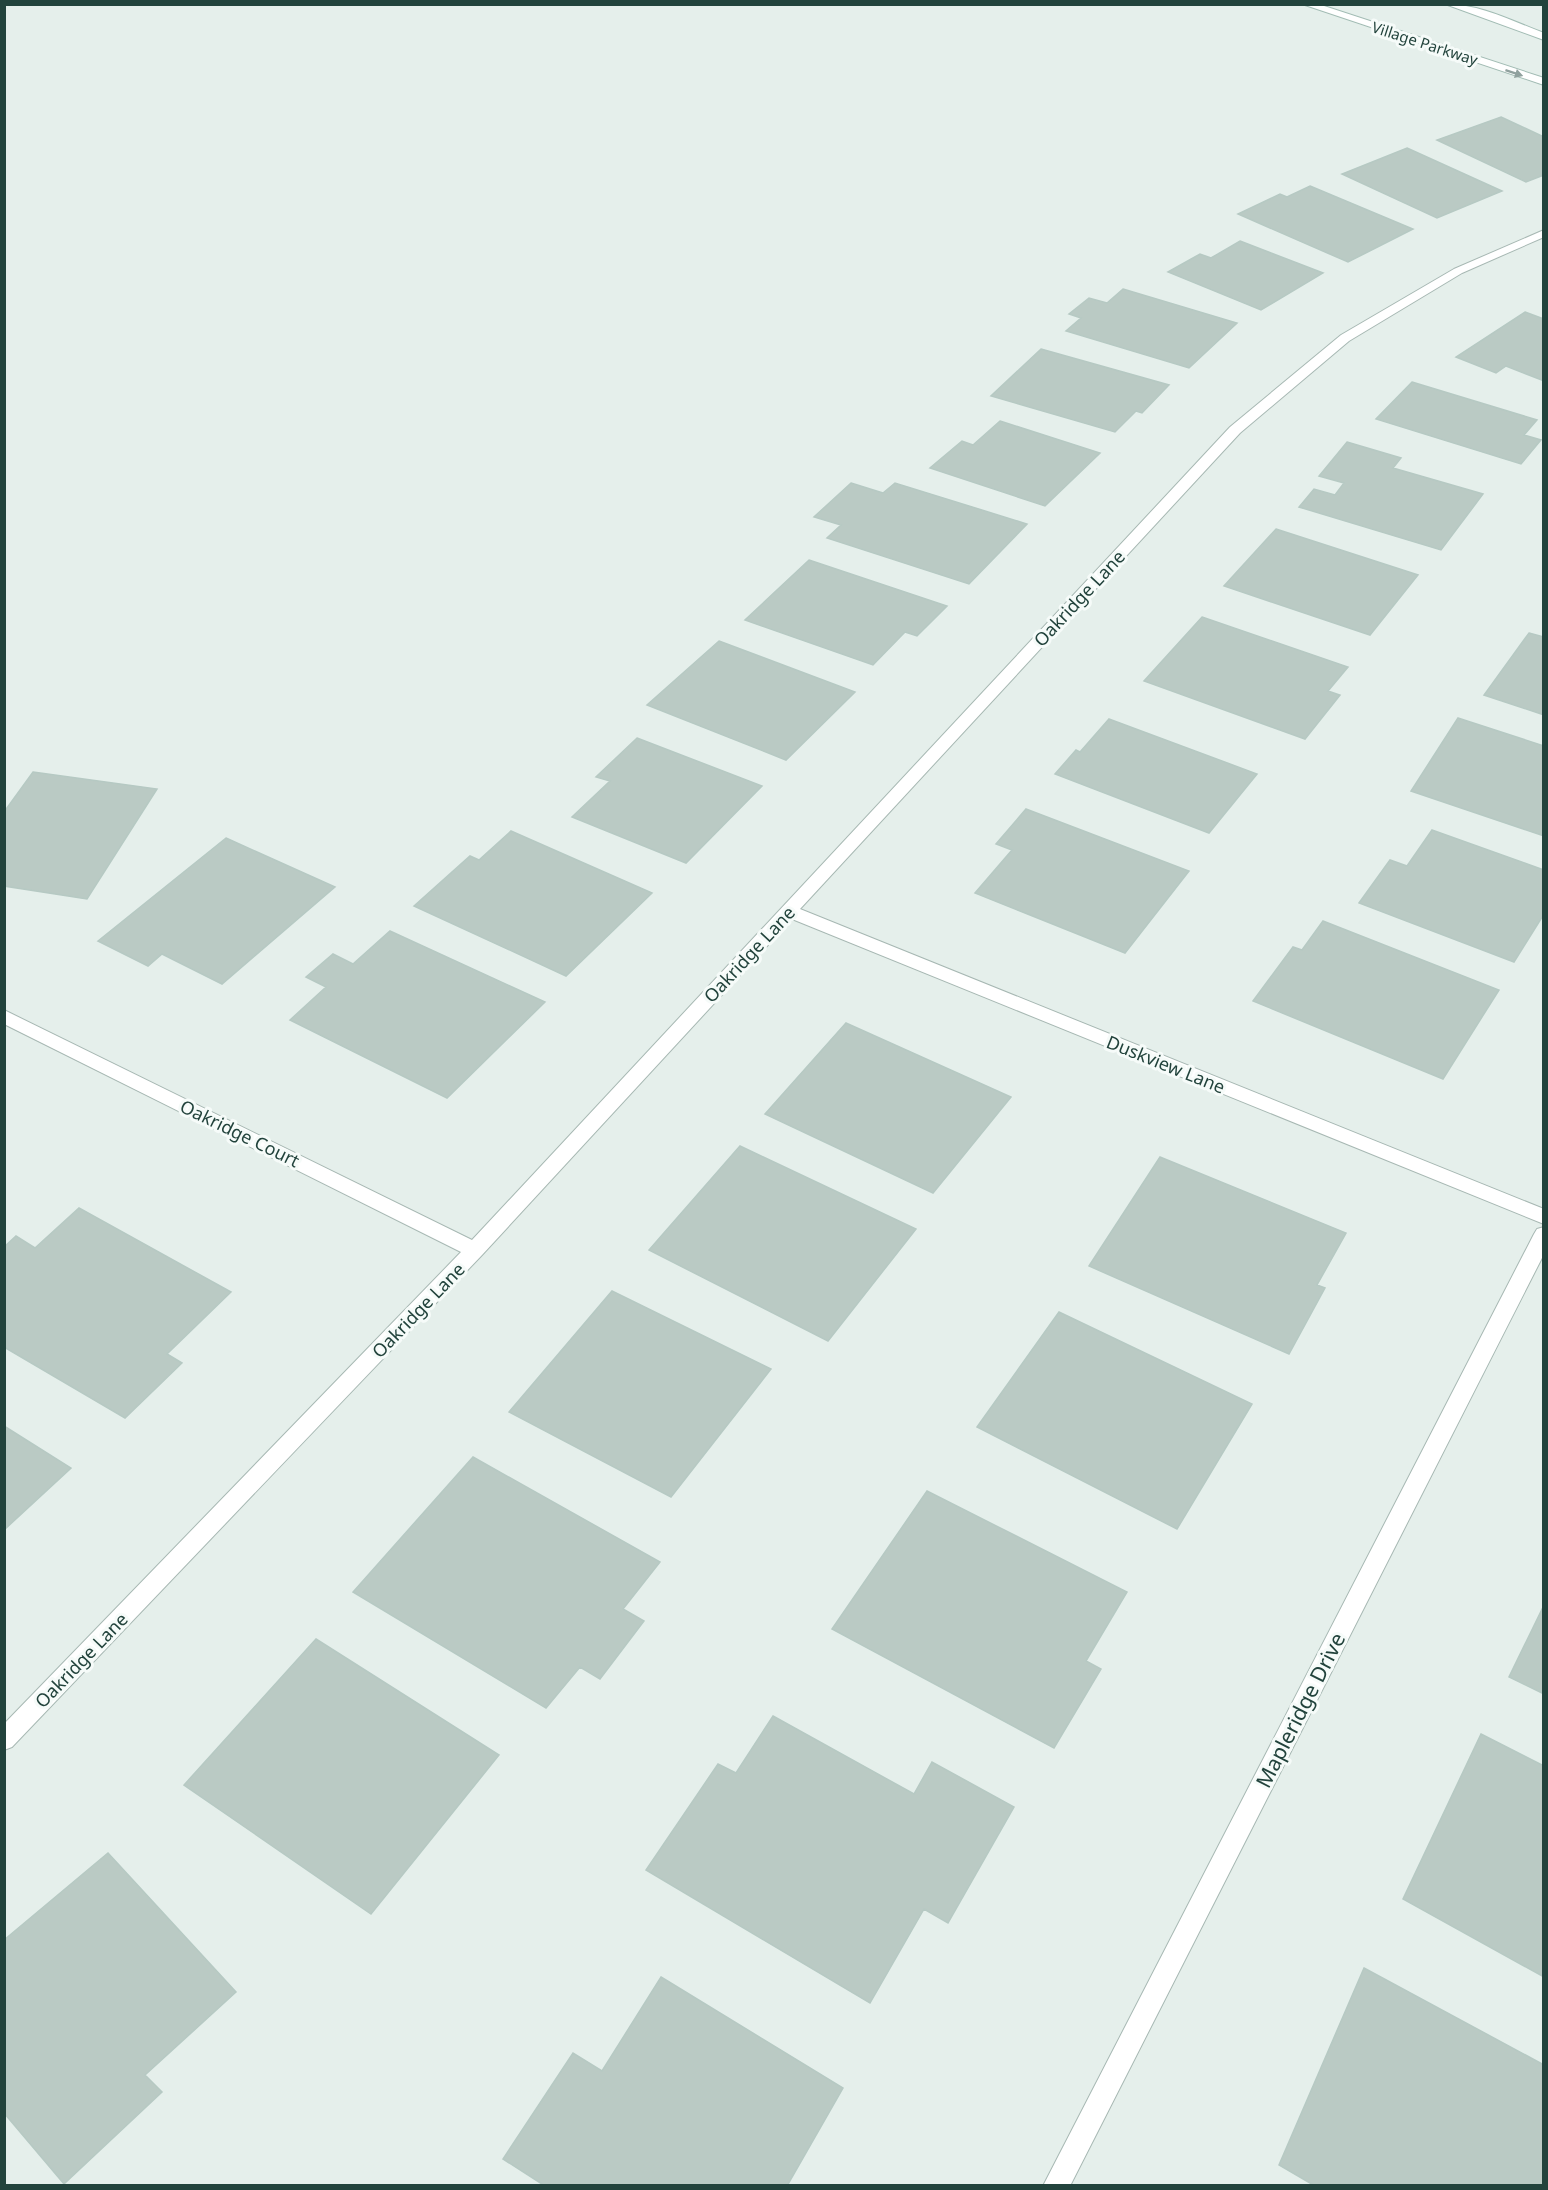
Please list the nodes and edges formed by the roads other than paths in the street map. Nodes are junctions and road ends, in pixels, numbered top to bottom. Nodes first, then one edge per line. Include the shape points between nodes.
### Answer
1 (1307, 4) edge
2 (1450, 4) edge
3 (1544, 37) edge
4 (1544, 82) edge
5 (1544, 233) edge
6 (789, 911) junction
7 (4, 1016) edge
8 (1544, 1217) edge
9 (1544, 1234) edge
10 (475, 1250) junction
11 (4, 1740) edge
12 (1056, 2186) edge

1 -> 4 street, Village Parkway
2 - 3 street
5 - 6 street, Oakridge Lane via 1458,271 1345,339 1235,430
6 - 8 street, Duskview Lane
6 - 10 street, Oakridge Lane
7 - 10 street, Oakridge Court
9 - 12 street, Mapleridge Drive
10 - 11 street, Oakridge Lane

